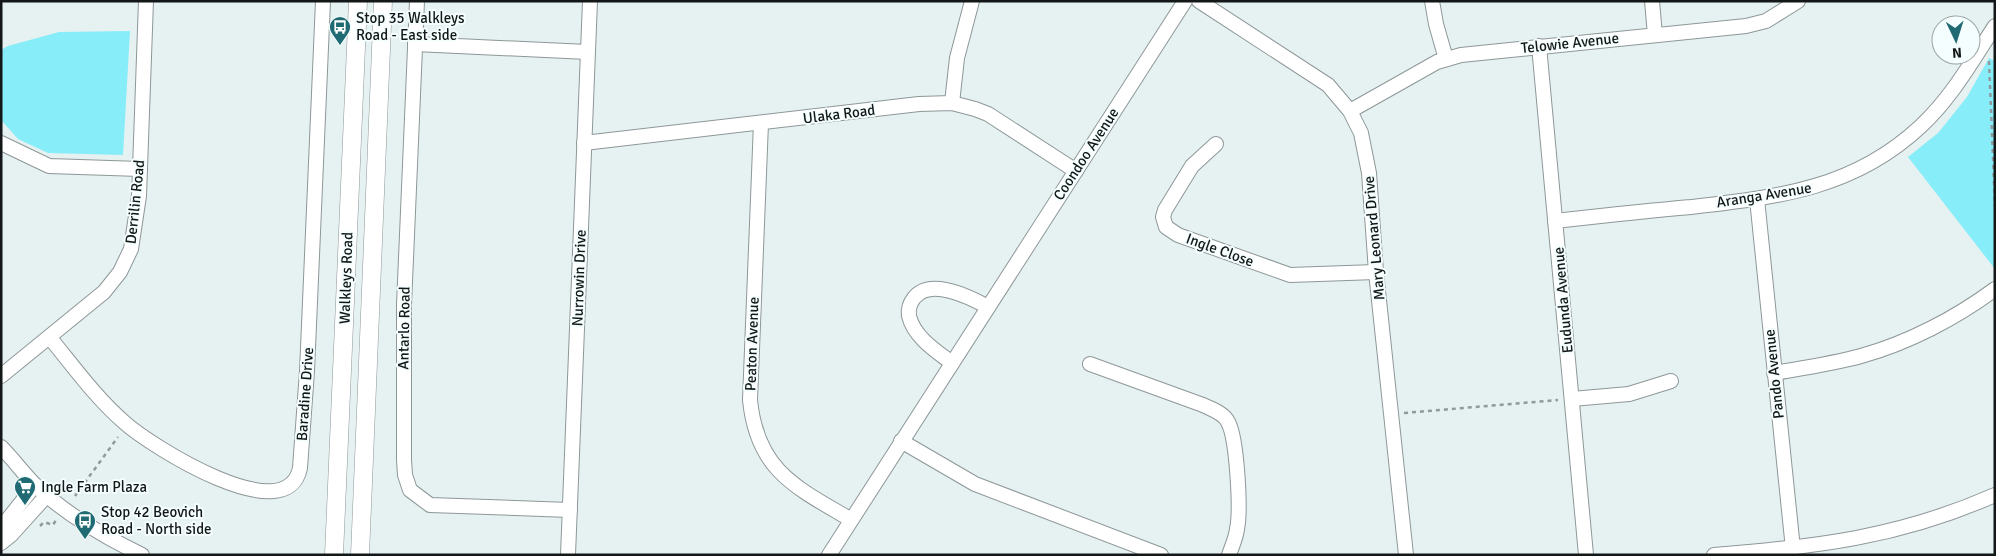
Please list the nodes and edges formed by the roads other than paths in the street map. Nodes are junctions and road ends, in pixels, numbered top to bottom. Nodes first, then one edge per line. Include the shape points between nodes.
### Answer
1 (146, 1) edge
2 (322, 1) edge
3 (358, 1) edge
4 (383, 1) edge
5 (417, 1) edge
6 (590, 1) edge
7 (972, 1) edge
8 (1185, 1) edge
9 (1199, 1) edge
10 (1432, 1) edge
11 (1652, 1) edge
12 (1798, 1) edge
13 (1991, 31) edge
14 (1655, 34) junction
15 (415, 44) junction
16 (1539, 46) junction
17 (588, 52) junction
18 (1446, 58) junction
19 (952, 103) junction
20 (1350, 111) junction
21 (761, 123) junction
22 (1, 143) edge
23 (584, 143) junction
24 (1216, 144) dead end
25 (140, 169) junction
26 (1076, 171) junction
27 (1757, 200) junction
28 (1555, 221) junction
29 (1376, 272) junction
30 (1995, 289) edge
31 (988, 307) junction
32 (50, 338) junction
33 (952, 364) junction
34 (1090, 364) dead end
35 (1774, 372) junction
36 (1, 376) edge
37 (1671, 381) dead end
38 (1572, 399) junction
39 (901, 441) junction
40 (1, 447) edge
41 (35, 485) junction
42 (48, 494) junction
43 (1995, 495) edge
44 (570, 510) junction
45 (850, 519) junction
46 (1, 528) edge
47 (1, 543) edge
48 (335, 548) edge
49 (1793, 549) junction
50 (361, 550) edge
51 (142, 555) edge
52 (568, 555) edge
53 (828, 555) edge
54 (1161, 555) edge
55 (1229, 555) edge
56 (1406, 555) edge
57 (1586, 555) edge
58 (1714, 555) edge

1 - 25 street, Derrilin Road
2 - 32 street, Baradine Drive via 307,371 300,468 295,482 284,490 263,491 232,484 177,460 124,422 101,400
3 - 48 main road, Walkleys Road
4 - 50 main road, Walkleys Road
5 - 15 street, Antarlo Road
6 - 17 street, Nurrowin Drive
7 - 19 street via 957,58
8 - 26 street, Coondoo Avenue
9 - 20 street, Mary Leonard Drive via 1324,81
10 - 18 street
11 - 14 street
12 - 14 street, Telowie Avenue via 1756,24
13 - 27 street, Aranga Avenue via 1946,100 1922,126 1893,149 1830,182
14 - 16 street, Telowie Avenue
15 - 17 street
15 - 44 street, Antarlo Road via 403,340 406,483 415,496 430,505
16 - 18 street, Telowie Avenue
16 - 28 street, Eudunda Avenue
17 - 23 street, Nurrowin Drive
18 - 20 street, Telowie Avenue
19 - 21 street, Ulaka Road
19 - 26 street, Ulaka Road via 988,114
20 - 29 street, Mary Leonard Drive via 1361,133 1366,156
21 - 23 street, Ulaka Road
21 - 45 street, Peaton Avenue via 750,400 754,428 763,450 779,471
22 - 25 street via 49,166
23 - 44 street, Nurrowin Drive
24 - 29 street, Ingle Close via 1192,166 1165,210 1166,227 1178,235 1290,275
25 - 32 street, Derrilin Road via 135,234 120,272 104,292
26 - 31 street, Coondoo Avenue
27 - 28 street, Aranga Avenue
27 - 35 street, Pando Avenue
28 - 38 street, Eudunda Avenue
29 - 56 street, Mary Leonard Drive
30 - 35 street via 1944,322 1878,351 1838,362
31 - 33 street, Coondoo Avenue
31 - 33 street via 956,293 932,288 912,300 909,315 917,331
32 - 36 street, Derrilin Road
33 - 39 street, Coondoo Avenue
34 - 55 street via 1203,405 1229,422 1239,512
35 - 49 street, Pando Avenue
37 - 38 street via 1629,394
38 - 57 street, Eudunda Avenue
39 - 45 street, Coondoo Avenue
39 - 54 street via 982,487
40 - 41 street
41 - 42 street
41 - 46 street
42 - 47 street
42 - 51 street via 96,530
43 - 49 street via 1938,518 1884,534
44 - 52 street, Nurrowin Drive
45 - 53 street, Coondoo Avenue
49 - 58 street

